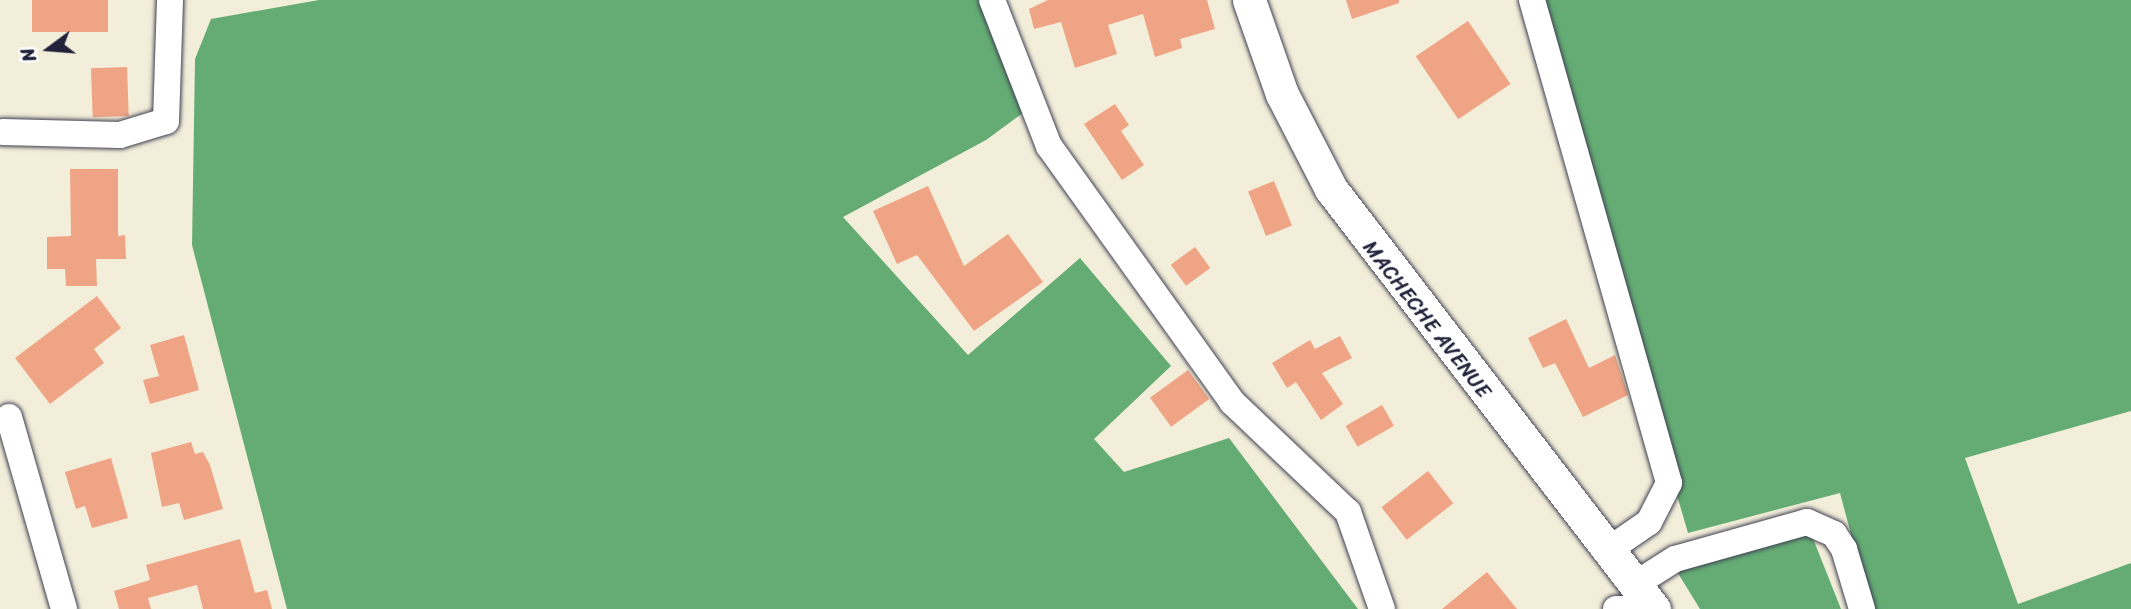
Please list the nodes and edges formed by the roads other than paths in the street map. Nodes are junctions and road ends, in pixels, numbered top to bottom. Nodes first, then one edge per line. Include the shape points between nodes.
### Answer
1 (170, 0) edge
2 (992, 0) edge
3 (1249, 0) edge
4 (1532, 0) edge
5 (4, 132) dead end
6 (9, 416) dead end
7 (1607, 551) junction
8 (1636, 603) edge
9 (64, 609) edge
10 (1382, 609) edge
11 (1863, 609) edge

1 - 5 street via 166,121 120,135
2 - 10 street via 1049,146 1232,402 1348,512
3 - 7 main road, MACHECHE AVENUE via 1282,94 1331,189
4 - 7 street via 1669,483 1649,522
6 - 9 street
7 - 8 main road, MACHECHE AVENUE
8 - 11 street via 1675,559 1807,522 1834,534 1844,549

